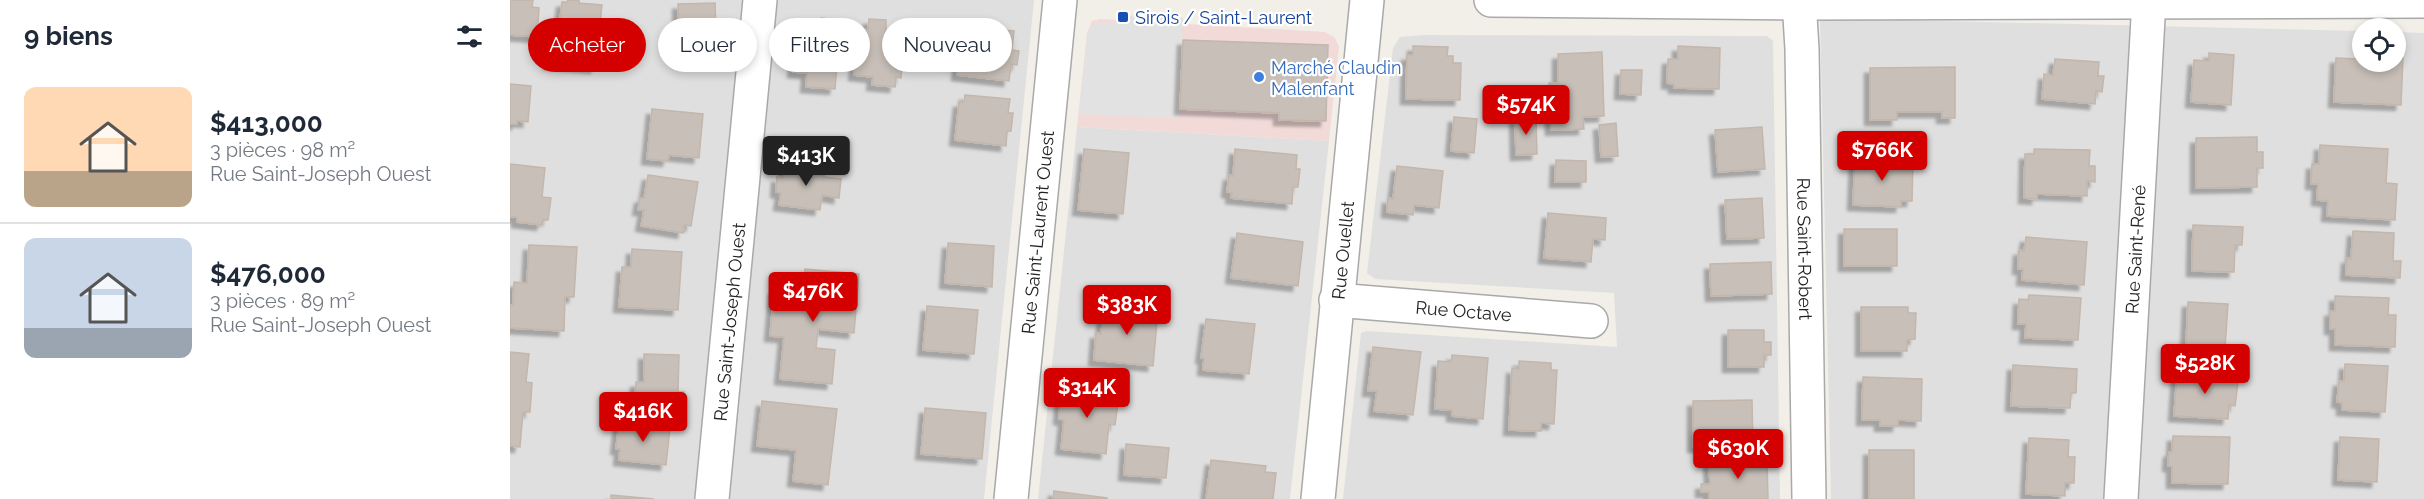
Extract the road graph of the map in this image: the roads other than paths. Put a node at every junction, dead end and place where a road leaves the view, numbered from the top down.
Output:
1 (760, 0) edge
2 (1060, 0) edge
3 (1367, 0) edge
4 (1491, 0) edge
5 (2424, 1) edge
6 (1800, 2) edge
7 (2149, 2) edge
8 (1336, 300) junction
9 (1591, 321) dead end
10 (712, 499) edge
11 (1011, 499) edge
12 (1318, 499) edge
13 (1809, 499) edge
14 (2121, 499) edge

1 - 10 street, Rue Saint-Joseph Ouest
2 - 11 street, Rue Saint-Laurent Ouest
3 - 8 street, Rue Ouellet
4 - 6 street
5 - 7 street
6 - 7 street
6 - 13 street, Rue Saint-Robert
7 - 14 street, Rue Saint-René
8 - 9 street, Rue Octave
8 - 12 street, Rue Ouellet

